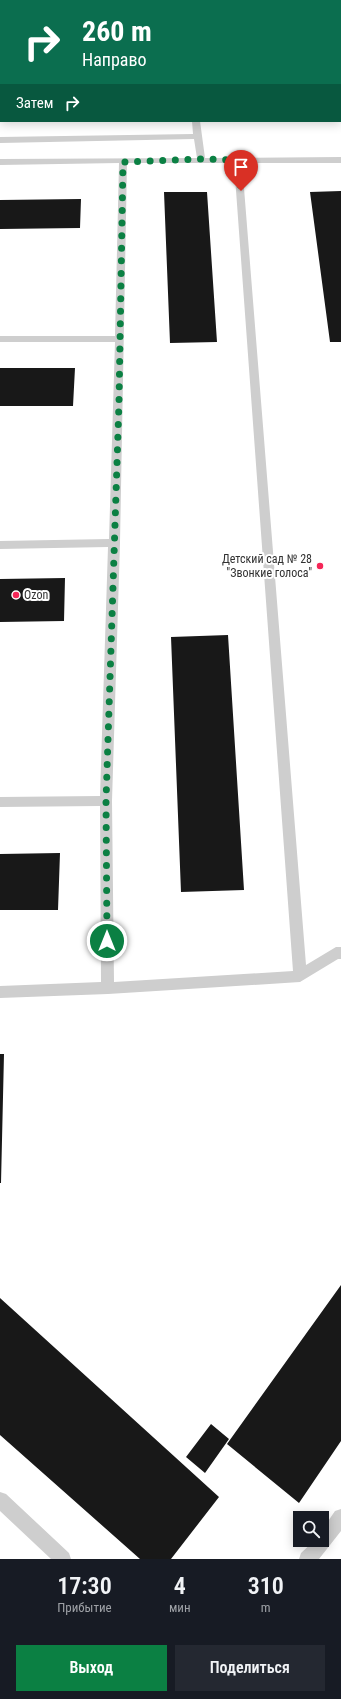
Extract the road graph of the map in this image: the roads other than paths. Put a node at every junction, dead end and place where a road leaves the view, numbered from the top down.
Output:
1 (196, 122) edge
2 (197, 136) junction
3 (0, 140) edge
4 (201, 159) junction
5 (238, 160) junction
6 (341, 160) edge
7 (0, 162) edge
8 (123, 162) junction
9 (0, 339) edge
10 (120, 339) junction
11 (115, 543) junction
12 (0, 545) edge
13 (106, 801) junction
14 (0, 802) edge
15 (339, 951) edge
16 (300, 976) junction
17 (108, 988) junction
18 (0, 992) edge
19 (0, 1500) edge
20 (341, 1518) edge
21 (63, 1559) edge
22 (307, 1559) edge

1 - 2 lane
2 - 3 lane
2 - 4 lane
4 - 5 lane
4 - 8 lane
5 - 6 lane
5 - 16 lane
7 - 8 lane
8 - 10 lane
9 - 10 lane
10 - 11 lane
11 - 12 lane
11 - 13 lane
13 - 14 lane
13 - 17 lane
15 - 16 lane
16 - 17 lane
17 - 18 lane
19 - 21 lane
20 - 22 lane

